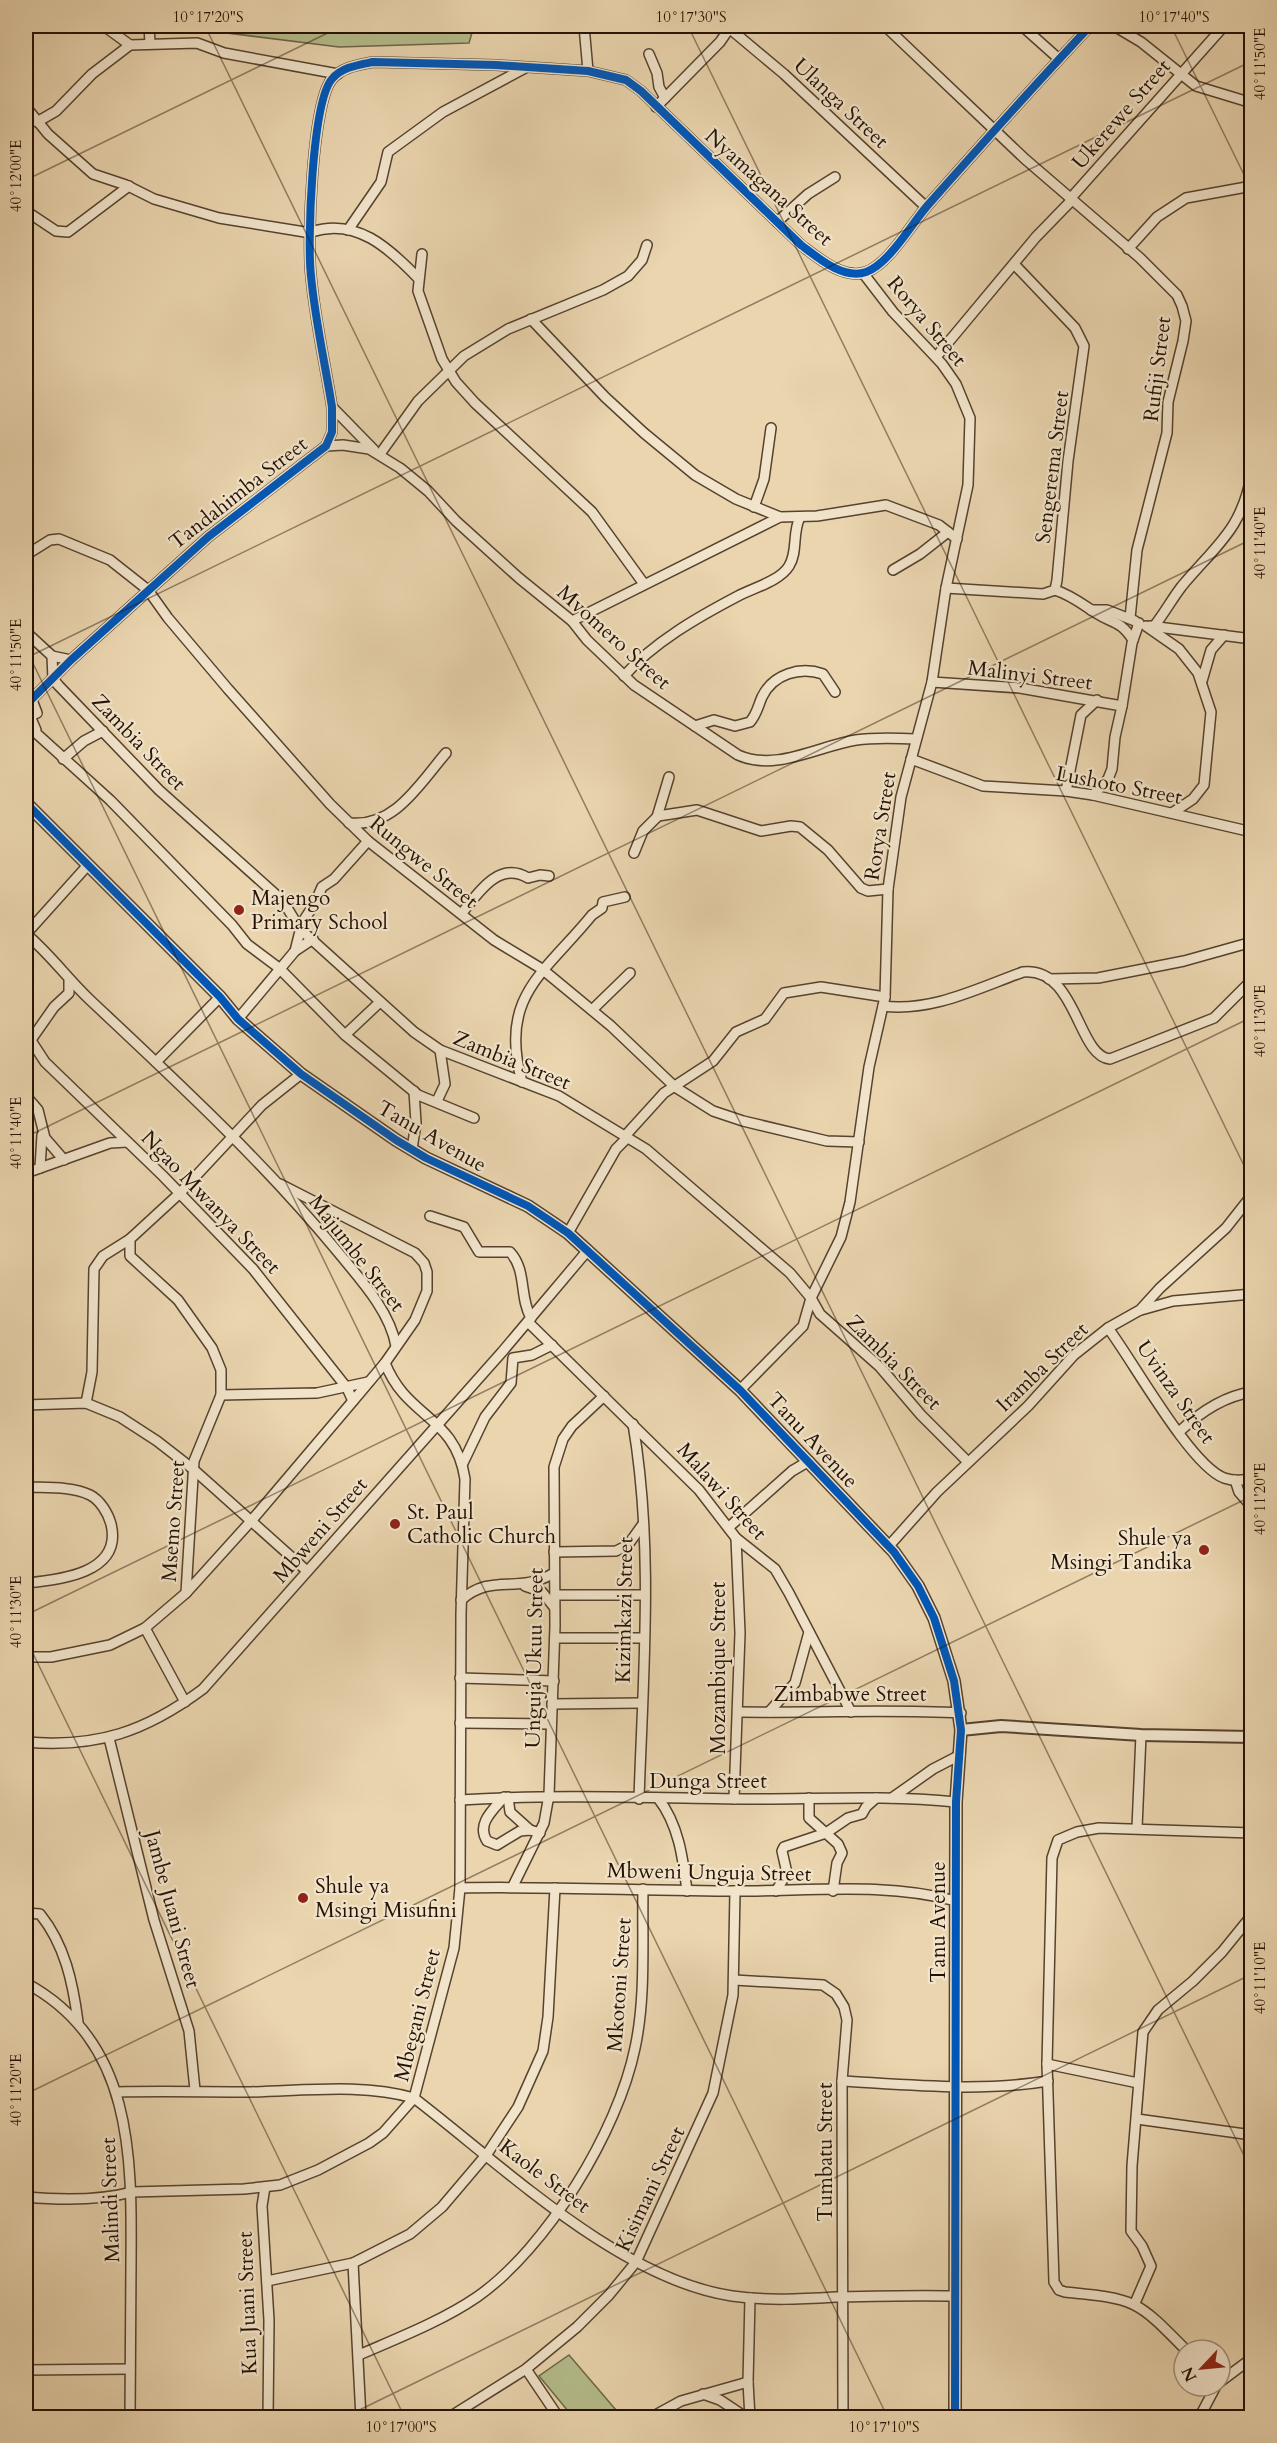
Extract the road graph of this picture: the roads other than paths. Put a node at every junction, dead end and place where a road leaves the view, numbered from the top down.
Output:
1 (104, 26) edge
2 (149, 26) edge
3 (584, 26) edge
4 (885, 26) edge
5 (1022, 26) edge
6 (1090, 26) edge
7 (1114, 26) edge
8 (1224, 26) edge
9 (730, 27) edge
10 (150, 43) junction
11 (130, 45) junction
12 (649, 54) dead end
13 (1059, 59) junction
14 (528, 67) junction
15 (588, 71) junction
16 (1179, 73) junction
17 (338, 74) junction
18 (665, 98) junction
19 (1251, 103) edge
20 (26, 107) edge
21 (656, 107) junction
22 (37, 122) junction
23 (995, 130) junction
24 (835, 177) dead end
25 (129, 186) junction
26 (1247, 187) edge
27 (1251, 196) edge
28 (1070, 200) junction
29 (926, 207) junction
30 (26, 211) edge
31 (777, 222) junction
32 (348, 230) junction
33 (311, 232) junction
34 (647, 245) dead end
35 (1128, 249) junction
36 (422, 254) dead end
37 (1014, 264) junction
38 (863, 273) junction
39 (417, 278) junction
40 (531, 319) junction
41 (936, 357) junction
42 (450, 372) junction
43 (332, 407) junction
44 (771, 428) dead end
45 (326, 446) junction
46 (378, 453) junction
47 (1251, 472) edge
48 (754, 507) junction
49 (780, 517) junction
50 (800, 517) junction
51 (948, 532) junction
52 (957, 539) junction
53 (26, 555) edge
54 (893, 570) dead end
55 (644, 584) junction
56 (946, 588) junction
57 (148, 590) junction
58 (1055, 590) junction
59 (1091, 610) junction
60 (1130, 618) junction
61 (572, 621) junction
62 (1147, 625) junction
63 (26, 632) edge
64 (1224, 635) junction
65 (1251, 639) edge
66 (1132, 640) junction
67 (52, 656) junction
68 (71, 660) junction
69 (624, 676) junction
70 (53, 679) junction
71 (1202, 681) junction
72 (932, 682) junction
73 (835, 692) dead end
74 (1097, 700) junction
75 (29, 703) edge
76 (1122, 706) junction
77 (26, 724) edge
78 (695, 726) junction
79 (104, 731) junction
80 (42, 738) junction
81 (916, 739) junction
82 (446, 753) dead end
83 (63, 759) junction
84 (910, 759) junction
85 (669, 777) dead end
86 (1066, 790) junction
87 (1093, 795) junction
88 (26, 803) edge
89 (1172, 813) junction
90 (657, 817) junction
91 (349, 823) junction
92 (1251, 832) edge
93 (368, 841) junction
94 (634, 853) dead end
95 (88, 865) junction
96 (1251, 867) edge
97 (1251, 874) edge
98 (549, 876) dead end
99 (888, 889) junction
100 (625, 897) dead end
101 (462, 913) junction
102 (300, 929) junction
103 (26, 934) edge
104 (313, 939) junction
105 (1251, 942) edge
106 (295, 951) junction
107 (279, 968) junction
108 (542, 969) junction
109 (630, 973) dead end
110 (1049, 979) junction
111 (1251, 980) edge
112 (69, 981) junction
113 (69, 993) junction
114 (83, 993) junction
115 (220, 997) junction
116 (884, 1001) junction
117 (380, 1002) junction
118 (592, 1010) junction
119 (238, 1019) junction
120 (26, 1027) edge
121 (345, 1035) junction
122 (30, 1041) edge
123 (440, 1050) junction
124 (156, 1062) junction
125 (301, 1074) junction
126 (522, 1082) junction
127 (675, 1087) junction
128 (414, 1090) junction
129 (26, 1096) edge
130 (437, 1101) junction
131 (474, 1118) dead end
132 (42, 1133) junction
133 (233, 1136) junction
134 (626, 1137) junction
135 (127, 1142) junction
136 (859, 1142) junction
137 (412, 1149) junction
138 (64, 1160) junction
139 (40, 1168) junction
140 (26, 1173) edge
141 (280, 1184) junction
142 (180, 1193) junction
143 (1251, 1195) edge
144 (1246, 1210) edge
145 (430, 1215) dead end
146 (568, 1233) junction
147 (130, 1239) junction
148 (588, 1250) junction
149 (1251, 1294) edge
150 (811, 1298) junction
151 (1140, 1310) junction
152 (530, 1320) junction
153 (1108, 1328) junction
154 (552, 1345) junction
155 (396, 1346) junction
156 (384, 1363) junction
157 (368, 1382) junction
158 (345, 1386) junction
159 (740, 1390) junction
160 (1251, 1392) edge
161 (221, 1395) junction
162 (604, 1396) junction
163 (353, 1401) junction
164 (86, 1403) junction
165 (26, 1405) edge
166 (438, 1423) junction
167 (633, 1423) junction
168 (1179, 1432) junction
169 (808, 1461) junction
170 (968, 1462) junction
171 (463, 1463) junction
172 (193, 1469) junction
173 (1251, 1478) edge
174 (1235, 1480) junction
175 (26, 1487) edge
176 (1251, 1507) edge
177 (252, 1521) junction
178 (643, 1524) junction
179 (729, 1527) junction
180 (736, 1538) junction
181 (888, 1547) junction
182 (554, 1552) junction
183 (307, 1571) junction
184 (554, 1573) junction
185 (26, 1582) edge
186 (523, 1585) junction
187 (186, 1593) junction
188 (645, 1594) junction
189 (555, 1595) junction
190 (461, 1600) junction
191 (555, 1608) junction
192 (145, 1628) junction
193 (809, 1632) junction
194 (555, 1638) junction
195 (643, 1638) junction
196 (26, 1657) edge
197 (460, 1678) junction
198 (554, 1681) junction
199 (185, 1702) junction
200 (641, 1703) junction
201 (552, 1704) junction
202 (739, 1712) junction
203 (769, 1712) junction
204 (851, 1712) junction
205 (961, 1713) junction
206 (460, 1724) junction
207 (551, 1724) junction
208 (961, 1730) junction
209 (1141, 1735) junction
210 (1251, 1737) edge
211 (109, 1738) junction
212 (26, 1742) edge
213 (960, 1755) junction
214 (549, 1795) junction
215 (506, 1797) junction
216 (658, 1798) junction
217 (809, 1798) junction
218 (876, 1798) junction
219 (892, 1798) junction
220 (639, 1799) junction
221 (734, 1799) junction
222 (460, 1800) junction
223 (956, 1802) junction
224 (1137, 1828) junction
225 (530, 1830) junction
226 (540, 1833) junction
227 (826, 1833) junction
228 (1251, 1833) edge
229 (513, 1886) junction
230 (460, 1888) junction
231 (555, 1888) junction
232 (643, 1889) junction
233 (687, 1891) junction
234 (735, 1891) junction
235 (776, 1891) junction
236 (833, 1891) junction
237 (956, 1901) junction
238 (26, 1913) edge
239 (1251, 1916) edge
240 (734, 1980) junction
241 (26, 1983) edge
242 (78, 2022) junction
243 (1047, 2064) junction
244 (842, 2081) junction
245 (1048, 2081) junction
246 (1138, 2083) junction
247 (956, 2088) junction
248 (195, 2090) junction
249 (117, 2092) junction
250 (414, 2098) junction
251 (1137, 2119) junction
252 (1251, 2135) edge
253 (487, 2154) junction
254 (265, 2187) junction
255 (132, 2192) junction
256 (26, 2198) edge
257 (560, 2211) junction
258 (636, 2262) junction
259 (353, 2264) junction
260 (267, 2282) junction
261 (955, 2296) junction
262 (841, 2297) junction
263 (750, 2298) junction
264 (1134, 2303) junction
265 (1174, 2338) edge
266 (359, 2355) junction
267 (1251, 2358) edge
268 (130, 2369) junction
269 (526, 2369) junction
270 (26, 2370) edge
271 (1232, 2373) edge
272 (748, 2382) junction
273 (703, 2394) junction
274 (1209, 2398) edge
275 (1199, 2416) edge
276 (130, 2418) edge
277 (268, 2418) edge
278 (361, 2418) edge
279 (448, 2418) edge
280 (559, 2418) edge
281 (650, 2418) edge
282 (749, 2418) edge
283 (843, 2418) edge
284 (955, 2418) edge
285 (1222, 2418) edge

1 - 11 street
2 - 10 street
3 - 15 street
4 - 23 street, Rufiji Street
5 - 13 street
6 - 13 street
7 - 16 street
8 - 16 street, Ukerewe Street
9 - 18 street
9 - 29 street, Ulanga Street
10 - 11 street
10 - 17 street
11 - 22 street
12 - 18 street
13 - 23 street
14 - 15 street, Nyamagana Street
14 - 17 street, Nyamagana Street
14 - 32 street
15 - 21 street, Nyamagana Street
16 - 19 street
16 - 28 street, Ukerewe Street
17 - 33 street, Tandahimba Street
18 - 21 street
20 - 22 street
21 - 31 street, Nyamagana Street
22 - 25 street
23 - 28 street, Rufiji Street
23 - 29 street
24 - 31 street
25 - 30 street
25 - 33 street
26 - 27 street
26 - 35 street
28 - 35 street, Rufiji Street
28 - 37 street, Ukerewe Street
29 - 38 street
31 - 38 street, Nyamagana Street
32 - 33 street
32 - 39 street
33 - 43 street, Tandahimba Street
34 - 40 street
35 - 60 street, Rufiji Street
36 - 39 street
37 - 41 street, Ukerewe Street
37 - 58 street, Sengerema Street
38 - 41 street, Rorya Street
39 - 42 street
40 - 42 street
40 - 48 street
41 - 52 street, Rorya Street
42 - 46 street
42 - 55 street
43 - 45 street, Tandahimba Street
43 - 46 street
44 - 48 street
45 - 46 street, Mvomero Street
45 - 57 street, Tandahimba Street
46 - 61 street, Mvomero Street
47 - 62 street
48 - 49 street
49 - 50 street
49 - 55 street
50 - 51 street
50 - 69 street
51 - 52 street
51 - 54 street
52 - 56 street, Rorya Street
53 - 57 street, Rungwe Street
55 - 61 street
56 - 58 street
56 - 72 street, Rorya Street
57 - 68 street, Tandahimba Street
57 - 91 street, Rungwe Street
58 - 59 street
59 - 60 street
59 - 66 street
60 - 62 street
61 - 69 street, Mvomero Street
62 - 64 street
62 - 66 street
62 - 71 street
63 - 67 street
64 - 65 street
64 - 71 street
66 - 76 street
67 - 68 street
67 - 70 street
68 - 70 street, Tandahimba Street
69 - 78 street, Mvomero Street
70 - 75 street, Tandahimba Street
70 - 79 street, Zambia Street
71 - 89 street
72 - 74 street, Malinyi Street
72 - 81 street, Rorya Street
73 - 78 street
74 - 76 street, Malinyi Street
74 - 86 street
75 - 80 street
76 - 87 street
77 - 80 street
78 - 81 street, Mvomero Street
79 - 83 street
79 - 102 street, Zambia Street
80 - 83 street
81 - 84 street, Rorya Street
82 - 91 street
83 - 107 street
84 - 86 street, Lushoto Street
84 - 99 street, Rorya Street
85 - 90 street
86 - 87 street, Lushoto Street
87 - 89 street, Lushoto Street
88 - 95 street, Tanu Avenue
89 - 92 street, Lushoto Street
90 - 94 street
90 - 99 street
91 - 93 street, Rungwe Street
93 - 101 street, Rungwe Street
93 - 102 street
95 - 103 street
95 - 115 street, Tanu Avenue
96 - 97 street
98 - 101 street
99 - 116 street, Rorya Street
100 - 108 street
101 - 108 street, Rungwe Street
102 - 104 street, Zambia Street
102 - 106 street
103 - 112 street, Majumbe Street
104 - 106 street
104 - 117 street, Zambia Street
105 - 110 street
106 - 107 street
107 - 119 street
107 - 121 street
108 - 118 street, Rungwe Street
108 - 126 street
109 - 118 street
110 - 111 street
110 - 116 street
112 - 113 street
112 - 114 street, Majumbe Street
113 - 114 street
113 - 122 street
114 - 124 street, Majumbe Street
115 - 119 street, Tanu Avenue
115 - 124 street
116 - 127 street
116 - 136 street, Rorya Street
117 - 121 street
117 - 123 street, Zambia Street
118 - 127 street, Rungwe Street
119 - 125 street, Tanu Avenue
120 - 122 street, Ngao Mwanya Street
121 - 128 street
122 - 135 street, Ngao Mwanya Street
123 - 126 street, Zambia Street
123 - 130 street
124 - 133 street, Majumbe Street
125 - 133 street
125 - 137 street, Tanu Avenue
126 - 134 street, Zambia Street
127 - 134 street
127 - 136 street, Rungwe Street
128 - 130 street
128 - 137 street
129 - 132 street
130 - 131 street
132 - 138 street
132 - 139 street
133 - 141 street, Majumbe Street
133 - 142 street
134 - 146 street
134 - 150 street, Zambia Street
135 - 138 street
135 - 142 street, Ngao Mwanya Street
136 - 150 street, Rorya Street
137 - 146 street, Tanu Avenue
138 - 139 street
139 - 140 street
141 - 155 street, Majumbe Street
141 - 155 street
142 - 147 street
142 - 158 street, Ngao Mwanya Street
143 - 144 street, Iramba Street
144 - 151 street, Iramba Street
145 - 152 street, Malawi Street
146 - 148 street, Tanu Avenue
147 - 161 street, Msemo Street
147 - 164 street
148 - 152 street, Mbweni Street
148 - 159 street, Tanu Avenue
149 - 151 street
150 - 159 street, Rorya Street
150 - 170 street, Zambia Street
151 - 153 street, Iramba Street
152 - 154 street, Malawi Street
152 - 166 street, Mbweni Street
153 - 168 street, Uvinza Street
153 - 170 street, Iramba Street
154 - 162 street, Malawi Street
154 - 171 street
155 - 156 street, Majumbe Street
156 - 157 street, Majumbe Street
156 - 166 street, Mbegani Street
157 - 158 street
157 - 163 street, Majumbe Street
158 - 161 street
158 - 163 street, Ngao Mwanya Street
159 - 169 street, Tanu Avenue
160 - 168 street
161 - 172 street, Msemo Street
162 - 167 street, Malawi Street
162 - 182 street, Unguja Ukuu Street
163 - 177 street, Majumbe Street
164 - 165 street
164 - 172 street
166 - 171 street, Mbegani Street
166 - 183 street, Mbweni Street
167 - 178 street, Kizimkazi Street
167 - 179 street, Malawi Street
168 - 174 street, Uvinza Street
169 - 179 street
169 - 181 street, Tanu Avenue
170 - 181 street, Iramba Street
171 - 190 street, Mbegani Street
172 - 177 street
172 - 187 street, Msemo Street
173 - 174 street
174 - 176 street
175 - 185 street
177 - 183 street
177 - 187 street, Majumbe Street
178 - 182 street
178 - 188 street, Kizimkazi Street
179 - 180 street, Malawi Street
180 - 193 street, Malawi Street
180 - 202 street, Mozambique Street
181 - 205 street, Tanu Avenue
182 - 184 street, Unguja Ukuu Street
183 - 199 street, Mbweni Street
184 - 186 street
184 - 189 street, Unguja Ukuu Street
186 - 190 street
186 - 191 street
187 - 192 street, Majumbe Street
188 - 189 street
188 - 195 street, Kizimkazi Street
189 - 191 street, Unguja Ukuu Street
190 - 197 street, Mbegani Street
191 - 194 street, Unguja Ukuu Street
192 - 196 street, Majumbe Street
192 - 199 street
193 - 203 street
193 - 204 street, Malawi Street
194 - 195 street
194 - 198 street, Unguja Ukuu Street
195 - 200 street, Kizimkazi Street
197 - 198 street
197 - 206 street, Mbegani Street
198 - 201 street, Unguja Ukuu Street
199 - 211 street, Mbweni Street
200 - 201 street
200 - 220 street, Kizimkazi Street
201 - 207 street, Unguja Ukuu Street
202 - 203 street, Zimbabwe Street
202 - 221 street, Mozambique Street
203 - 204 street, Zimbabwe Street
204 - 205 street, Zimbabwe Street
205 - 208 street, Tanu Avenue
206 - 207 street
206 - 222 street, Mbegani Street
207 - 214 street, Unguja Ukuu Street
208 - 209 street
208 - 213 street, Tanu Avenue
209 - 210 street
209 - 224 street
211 - 212 street, Mbweni Street
211 - 248 street, Jambe Juani Street
213 - 219 street
213 - 223 street, Tanu Avenue
214 - 215 street, Dunga Street
214 - 220 street, Dunga Street
214 - 226 street, Unguja Ukuu Street
215 - 222 street, Dunga Street
215 - 225 street
215 - 225 street
216 - 220 street, Dunga Street
216 - 221 street, Dunga Street
216 - 233 street
217 - 218 street, Dunga Street
217 - 221 street, Dunga Street
217 - 227 street
218 - 219 street, Dunga Street
218 - 227 street
219 - 223 street, Dunga Street
222 - 230 street, Mbegani Street
223 - 237 street, Tanu Avenue
224 - 228 street
224 - 243 street
225 - 226 street
226 - 229 street, Unguja Ukuu Street
227 - 235 street
227 - 236 street
229 - 230 street, Mbweni Unguja Street
229 - 231 street, Mbweni Unguja Street
230 - 250 street, Mbegani Street
231 - 232 street, Mbweni Unguja Street
231 - 253 street
232 - 233 street, Mbweni Unguja Street
232 - 257 street, Mkotoni Street
233 - 234 street, Mbweni Unguja Street
234 - 235 street, Mbweni Unguja Street
234 - 240 street, Kisimani Street
235 - 236 street, Mbweni Unguja Street
236 - 237 street, Mbweni Unguja Street
237 - 247 street, Tanu Avenue
238 - 242 street
239 - 246 street
240 - 244 street, Tumbatu Street
240 - 258 street, Kisimani Street
241 - 242 street, Malindi Street
242 - 249 street, Malindi Street
243 - 245 street
243 - 246 street
244 - 247 street
244 - 262 street, Tumbatu Street
245 - 247 street
245 - 264 street
246 - 251 street
247 - 261 street, Tanu Avenue
248 - 249 street, Kaole Street
248 - 250 street, Kaole Street
249 - 255 street, Malindi Street
250 - 253 street, Kaole Street
250 - 254 street, Mbegani Street
251 - 252 street
251 - 264 street
253 - 257 street, Kaole Street
253 - 259 street
254 - 255 street, Mbegani Street
254 - 260 street, Kua Juani Street
255 - 256 street, Mbegani Street
255 - 268 street, Malindi Street
257 - 258 street, Kaole Street
257 - 266 street, Mkotoni Street
258 - 263 street, Kaole Street
258 - 269 street, Kisimani Street
259 - 260 street
259 - 266 street
260 - 277 street, Kua Juani Street
261 - 262 street, Kaole Street
261 - 284 street, Tanu Avenue
262 - 263 street, Kaole Street
262 - 283 street, Tumbatu Street
263 - 272 street
264 - 265 street
266 - 278 street
267 - 271 street
268 - 270 street
268 - 276 street, Malindi Street
269 - 279 street, Kisimani Street
269 - 280 street
272 - 273 street
272 - 282 street
273 - 281 street
273 - 282 street
274 - 275 street
275 - 285 street

